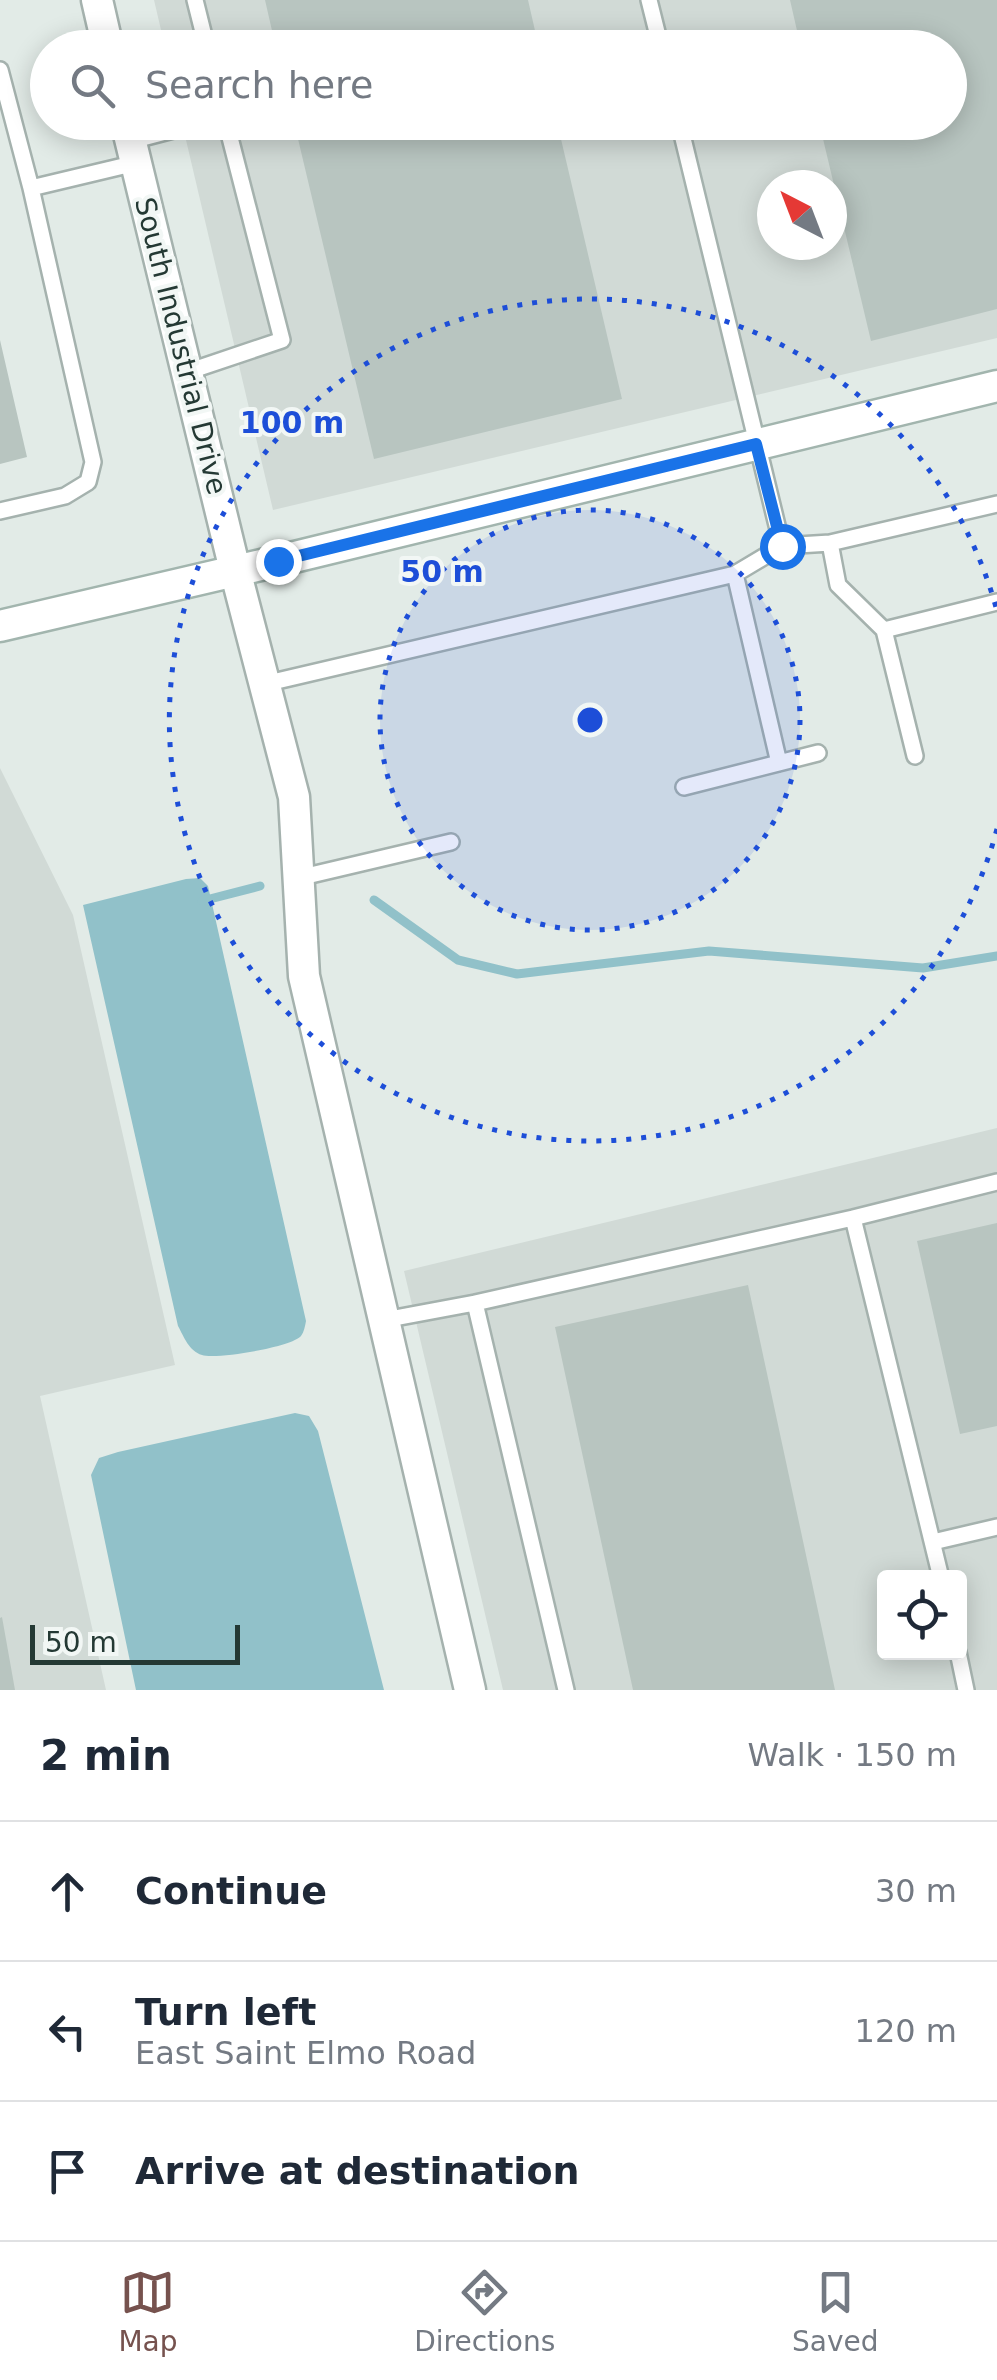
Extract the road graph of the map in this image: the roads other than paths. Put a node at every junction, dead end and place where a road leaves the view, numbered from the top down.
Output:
1 (97, 0) edge
2 (194, 0) edge
3 (649, 0) edge
4 (104, 30) edge
5 (202, 30) edge
6 (656, 30) edge
7 (0, 70) edge
8 (231, 140) edge
9 (683, 140) edge
10 (131, 142) edge
11 (32, 188) junction
12 (187, 372) junction
13 (997, 386) edge
14 (756, 444) junction
15 (997, 504) edge
16 (0, 511) edge
17 (830, 544) junction
18 (782, 546) junction
19 (235, 570) junction
20 (734, 574) junction
21 (997, 602) edge
22 (0, 626) edge
23 (884, 630) junction
24 (264, 684) junction
25 (818, 753) dead end
26 (915, 756) dead end
27 (779, 763) junction
28 (684, 787) dead end
29 (451, 842) dead end
30 (298, 878) junction
31 (997, 1182) edge
32 (853, 1218) junction
33 (475, 1303) junction
34 (384, 1320) junction
35 (997, 1527) edge
36 (933, 1542) junction
37 (939, 1570) edge
38 (960, 1660) edge
39 (470, 1690) edge
40 (566, 1690) edge
41 (966, 1690) edge

1 - 4 street
2 - 5 lane
3 - 6 lane
7 - 11 lane
8 - 12 lane
9 - 14 lane
10 - 11 lane
10 - 12 street, South Industrial Drive
11 - 16 lane
12 - 19 street, South Industrial Drive
13 - 14 street
14 - 18 lane
14 - 19 street
15 - 17 lane
17 - 18 lane
17 - 23 lane
18 - 20 lane
19 - 22 street
19 - 24 street, South Industrial Drive
20 - 24 lane
20 - 27 lane
21 - 23 lane
23 - 26 lane
24 - 30 street, South Industrial Drive
25 - 27 lane
27 - 28 lane
29 - 30 lane
30 - 34 street, South Industrial Drive
31 - 32 lane
32 - 33 lane
32 - 36 lane
33 - 34 lane
33 - 40 lane
34 - 39 street, South Industrial Drive
35 - 36 lane
36 - 37 lane
38 - 41 lane

